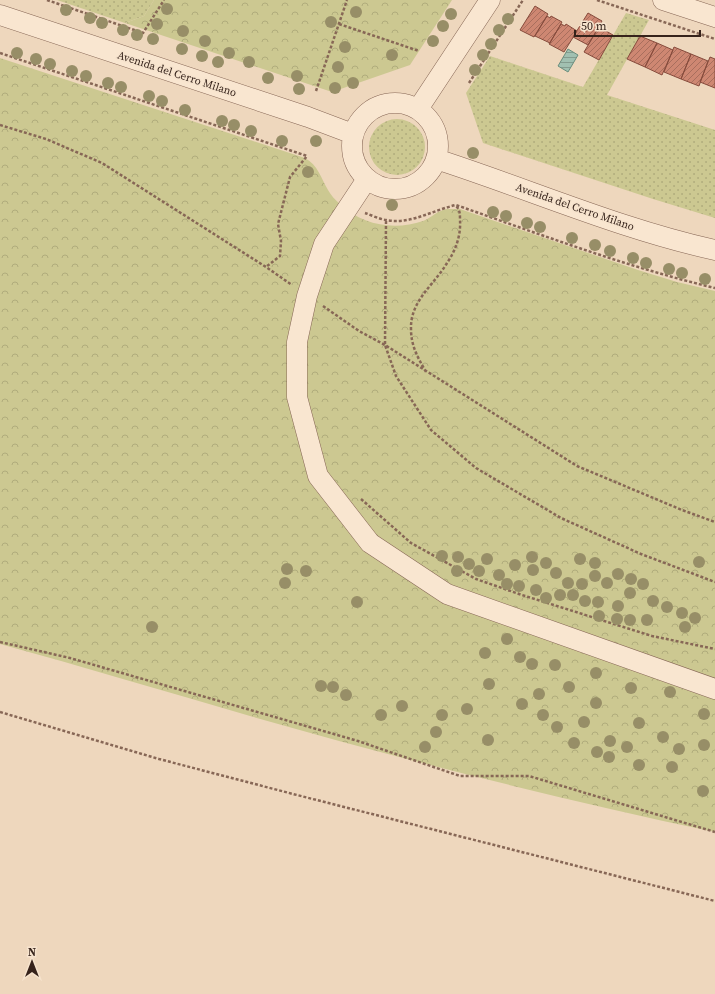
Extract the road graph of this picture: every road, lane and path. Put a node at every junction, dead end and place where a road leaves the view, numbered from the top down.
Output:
1 (47, 0) edge
2 (164, 0) edge
3 (347, 0) edge
4 (490, 0) edge
5 (523, 0) edge
6 (597, 0) edge
7 (663, 0) edge
8 (0, 15) edge
9 (715, 17) edge
10 (339, 24) junction
11 (715, 38) edge
12 (419, 51) dead end
13 (0, 53) edge
14 (469, 83) dead end
15 (316, 91) dead end
16 (418, 109) junction
17 (0, 125) edge
18 (353, 134) junction
19 (436, 159) junction
20 (367, 180) junction
21 (350, 205) junction
22 (456, 205) junction
23 (386, 221) junction
24 (715, 250) edge
25 (266, 267) junction
26 (715, 288) edge
27 (307, 296) junction
28 (385, 345) junction
29 (426, 372) junction
30 (358, 497) dead end
31 (715, 522) edge
32 (715, 582) edge
33 (0, 642) edge
34 (715, 648) edge
35 (715, 689) edge
36 (0, 712) edge
37 (715, 832) edge
38 (715, 901) edge

1 - 2 path
3 - 10 path
4 - 16 street
5 - 14 path
6 - 11 path
7 - 9 street
8 - 18 street, Avenida del Cerro Milano
10 - 12 path
10 - 15 path
13 - 25 path
16 - 18 street
16 - 19 street
17 - 25 path
18 - 20 street
19 - 20 street
19 - 24 street, Avenida del Cerro Milano
20 - 21 street
21 - 23 path
21 - 27 street
22 - 23 path
22 - 26 path
22 - 29 path
23 - 28 path
25 - 27 path
27 - 28 path
27 - 35 street
28 - 29 path
28 - 32 path
29 - 31 path
30 - 34 path
33 - 37 path
36 - 38 path

